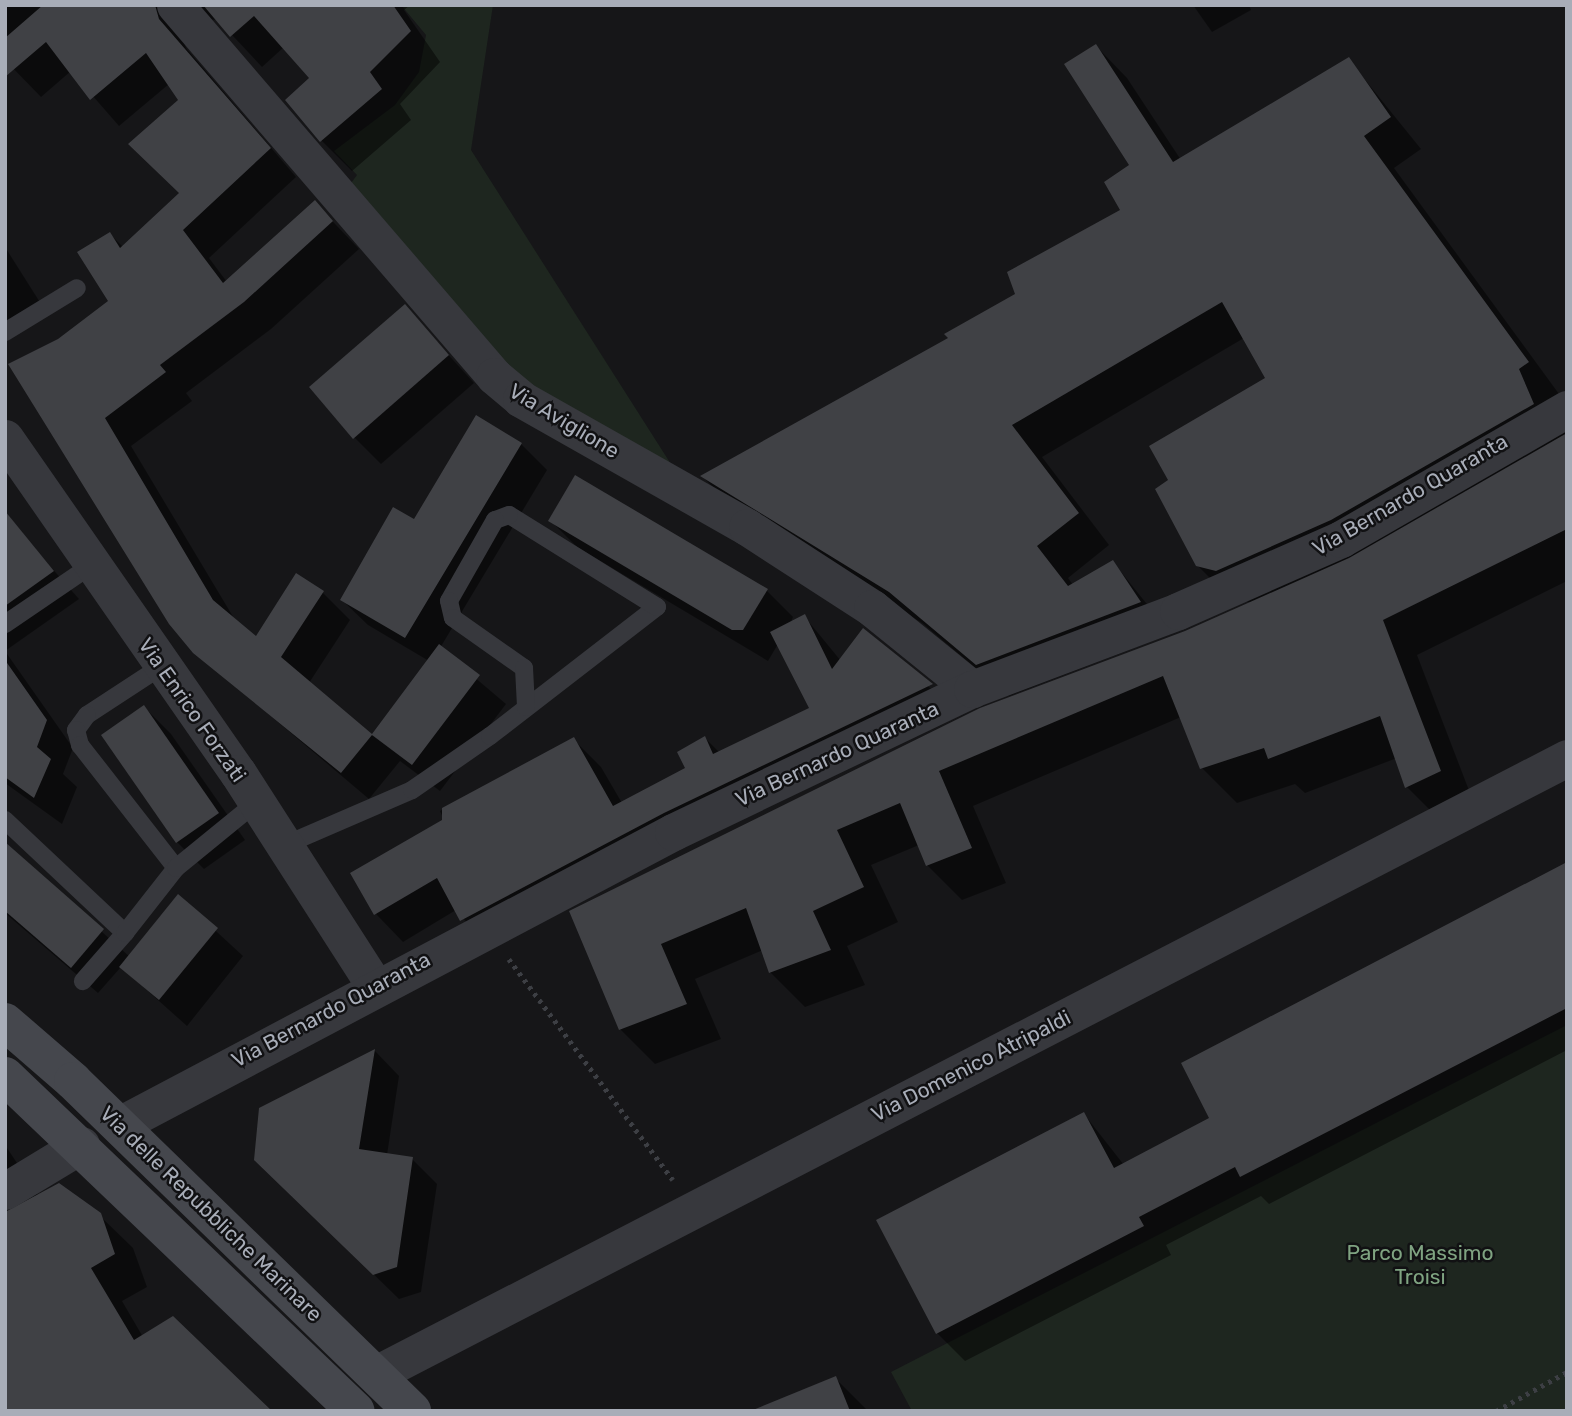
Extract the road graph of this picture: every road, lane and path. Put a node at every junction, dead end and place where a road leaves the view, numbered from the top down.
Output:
1 (175, 5) edge
2 (77, 288) dead end
3 (5, 332) edge
4 (1567, 409) edge
5 (11, 460) edge
6 (89, 567) junction
7 (5, 624) edge
8 (162, 666) junction
9 (972, 689) junction
10 (526, 707) junction
11 (1567, 758) edge
12 (257, 803) junction
13 (5, 820) edge
14 (285, 845) junction
15 (176, 868) junction
16 (486, 928) junction
17 (125, 933) junction
18 (83, 981) dead end
19 (374, 985) junction
20 (5, 1022) edge
21 (5, 1076) edge
22 (119, 1125) junction
23 (82, 1146) junction
24 (5, 1191) edge
25 (696, 1208) junction
26 (1567, 1372) edge
27 (376, 1374) junction
28 (351, 1405) edge
29 (412, 1411) edge
30 (1496, 1411) edge

1 - 9 street, Via Aviglione
2 - 3 lane
4 - 9 street, Via Bernardo Quaranta
5 - 6 street, Via Enrico Forzati
6 - 7 lane
6 - 8 street, Via Enrico Forzati
8 - 12 street, Via Enrico Forzati
8 - 15 lane
9 - 16 street, Via Bernardo Quaranta
10 - 10 lane
10 - 14 lane
11 - 25 street, Via Domenico Atripaldi
12 - 14 street, Via Enrico Forzati
12 - 15 lane
13 - 17 lane
14 - 19 street, Via Enrico Forzati
15 - 17 lane
16 - 19 street, Via Bernardo Quaranta
16 - 25 path
17 - 18 lane
19 - 22 street, Via Bernardo Quaranta
20 - 22 main road, Via delle Repubbliche Marinare
21 - 23 main road, Via delle Repubbliche Marinare
22 - 23 main road
22 - 27 main road, Via delle Repubbliche Marinare
23 - 24 street
23 - 28 main road, Via delle Repubbliche Marinare
25 - 27 street, Via Domenico Atripaldi
26 - 30 path
27 - 28 main road
27 - 29 main road, Via delle Repubbliche Marinare

